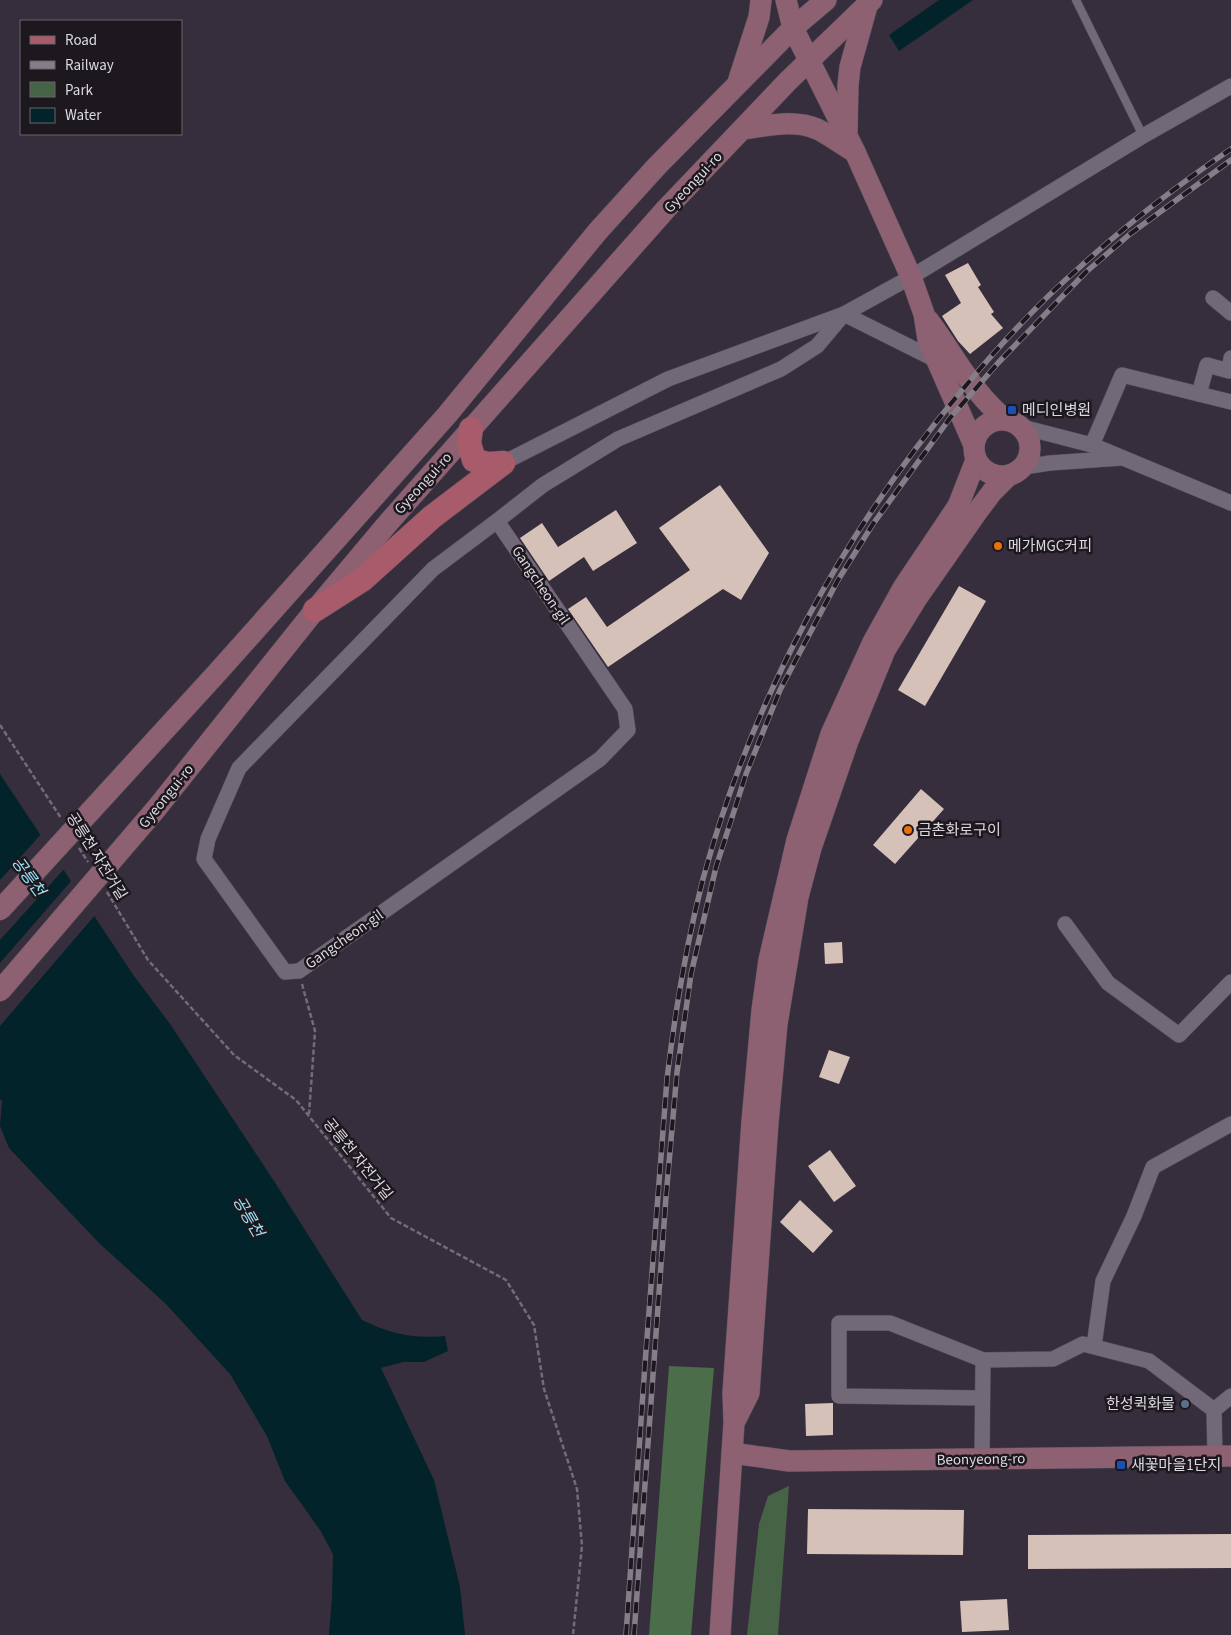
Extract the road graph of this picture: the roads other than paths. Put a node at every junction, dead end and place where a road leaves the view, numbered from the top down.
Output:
1 (761, 0) edge
2 (786, 0) edge
3 (826, 0) edge
4 (1076, 0) edge
5 (870, 2) edge
6 (793, 28) junction
7 (809, 61) junction
8 (738, 84) junction
9 (1231, 86) edge
10 (742, 129) junction
11 (1143, 136) junction
12 (851, 145) junction
13 (911, 277) junction
14 (1213, 298) dead end
15 (1231, 313) edge
16 (844, 314) junction
17 (924, 314) junction
18 (1231, 358) edge
19 (936, 360) junction
20 (1198, 394) junction
21 (1231, 402) edge
22 (1014, 423) junction
23 (471, 429) junction
24 (1092, 445) junction
25 (975, 452) junction
26 (1126, 458) junction
27 (503, 463) junction
28 (1016, 472) junction
29 (1231, 503) edge
30 (497, 521) junction
31 (315, 610) junction
32 (0, 910) edge
33 (1065, 924) dead end
34 (1231, 982) edge
35 (0, 991) edge
36 (1231, 1124) edge
37 (1094, 1346) junction
38 (983, 1360) junction
39 (1231, 1396) edge
40 (982, 1398) junction
41 (1214, 1410) junction
42 (734, 1424) junction
43 (732, 1454) junction
44 (1223, 1456) edge
45 (982, 1458) junction
46 (720, 1635) edge

1 - 8 street
2 - 6 street
3 - 6 street, Gyeongui-ro
4 - 11 lane
5 - 7 street, Gyeongui-ro
5 - 12 street
6 - 7 street
6 - 8 street, Gyeongui-ro
7 - 10 street, Gyeongui-ro
7 - 12 street
8 - 32 street, Gyeongui-ro, bridge
9 - 11 street
10 - 12 street
10 - 23 street, Gyeongui-ro
11 - 13 street
12 - 13 street
13 - 16 street
13 - 17 street
14 - 15 street
16 - 19 street
16 - 27 street
16 - 30 street, Gangcheon-gil
17 - 19 street
17 - 22 street
18 - 20 street
19 - 25 street
20 - 21 street
20 - 24 street
22 - 24 street
22 - 25 street
22 - 28 street
23 - 27 main road
23 - 31 street, Gyeongui-ro
24 - 26 street
25 - 28 street
25 - 42 street
26 - 28 street
26 - 29 street
27 - 31 main road
28 - 42 street
30 - 30 street, Gangcheon-gil
31 - 35 street, Gyeongui-ro, bridge
33 - 34 street
36 - 37 street
37 - 38 street
37 - 41 street
38 - 40 street
38 - 40 street
39 - 41 street
40 - 45 street
41 - 44 street
42 - 43 street
43 - 45 street, Beonyeong-ro
43 - 46 street
44 - 45 street, Beonyeong-ro

